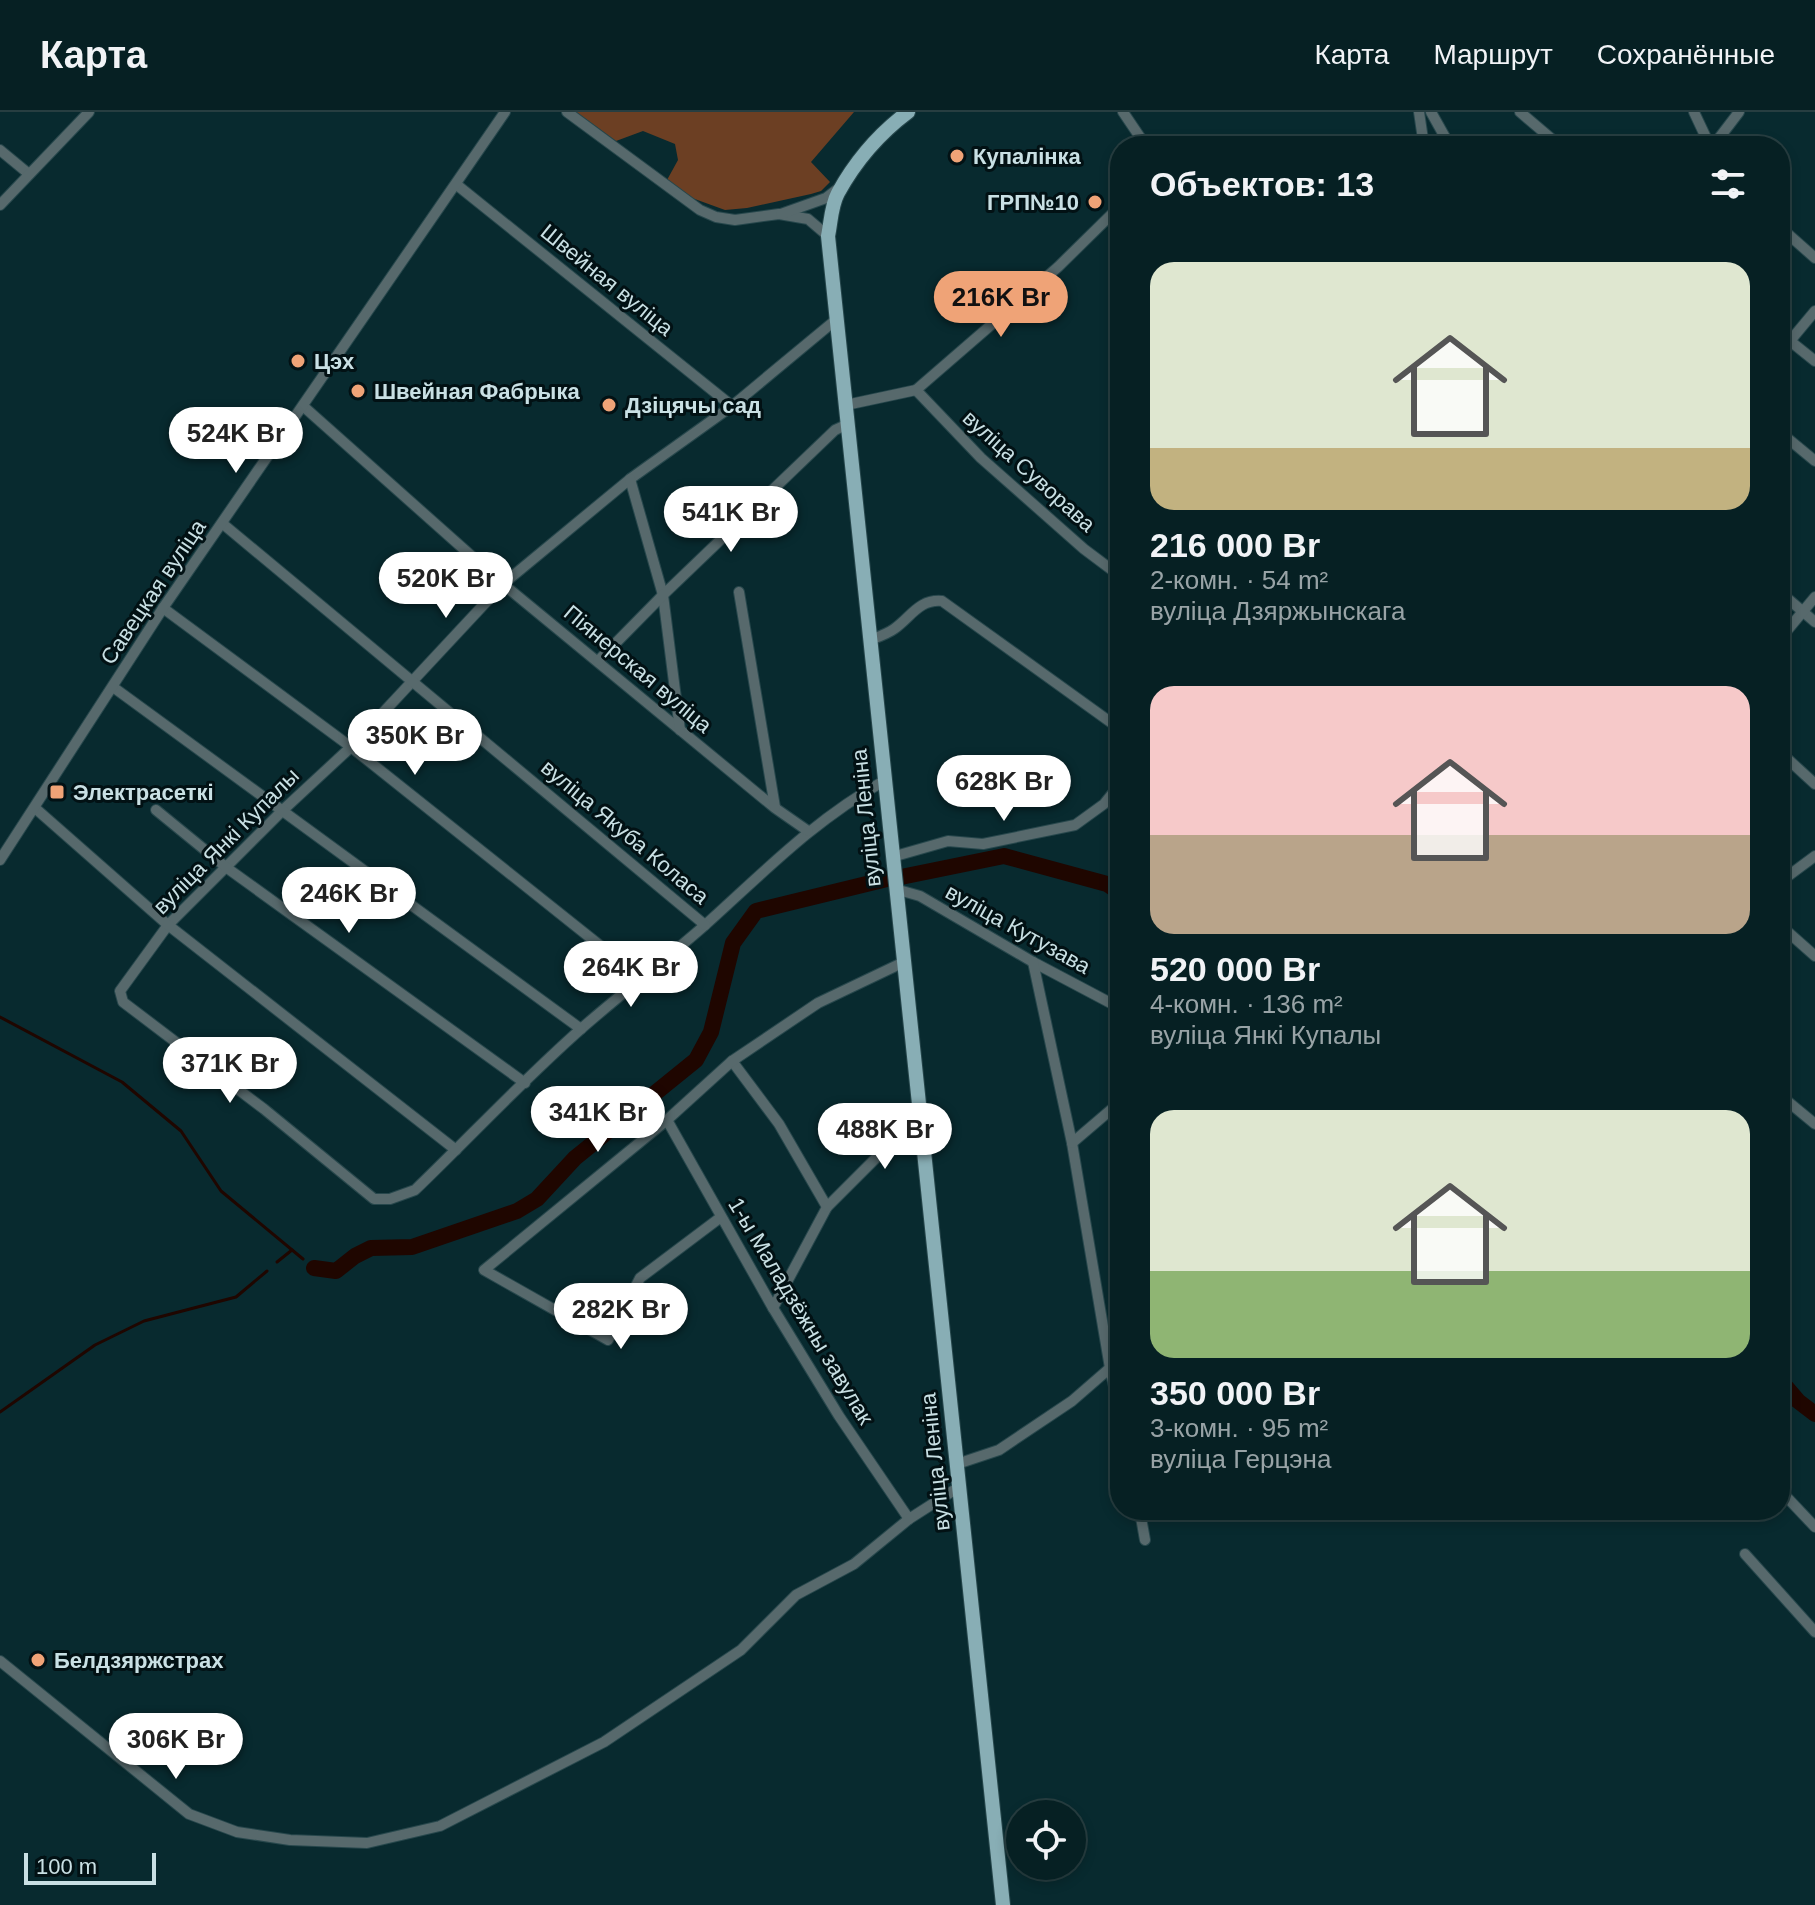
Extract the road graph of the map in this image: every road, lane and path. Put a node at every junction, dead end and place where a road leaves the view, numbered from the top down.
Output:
1 (89, 112) edge
2 (505, 112) edge
3 (567, 112) edge
4 (908, 112) edge
5 (1123, 112) edge
6 (1419, 112) edge
7 (1431, 112) edge
8 (1520, 112) edge
9 (1694, 112) edge
10 (1739, 112) edge
11 (1139, 136) edge
12 (1423, 136) edge
13 (1444, 136) edge
14 (1548, 136) edge
15 (1707, 136) edge
16 (1720, 136) edge
17 (0, 150) edge
18 (29, 174) junction
19 (845, 183) junction
20 (457, 185) junction
21 (0, 205) edge
22 (779, 214) junction
23 (1110, 216) edge
24 (828, 236) junction
25 (1790, 236) edge
26 (1815, 258) edge
27 (1815, 311) edge
28 (838, 318) junction
29 (1790, 340) edge
30 (1790, 342) edge
31 (1815, 361) edge
32 (916, 390) junction
33 (846, 405) junction
34 (303, 406) junction
35 (732, 406) junction
36 (848, 424) junction
37 (1790, 440) edge
38 (1815, 461) edge
39 (630, 479) junction
40 (223, 524) junction
41 (1110, 568) edge
42 (503, 584) junction
43 (739, 592) dead end
44 (663, 595) junction
45 (1815, 597) edge
46 (1790, 600) edge
47 (163, 608) junction
48 (1804, 612) junction
49 (1815, 622) edge
50 (1790, 628) edge
51 (870, 640) junction
52 (598, 661) junction
53 (412, 680) junction
54 (113, 687) junction
55 (1110, 722) edge
56 (680, 730) junction
57 (351, 747) junction
58 (1790, 761) edge
59 (884, 781) junction
60 (1815, 784) edge
61 (1110, 796) edge
62 (35, 808) junction
63 (775, 808) junction
64 (156, 810) dead end
65 (283, 810) junction
66 (808, 831) junction
67 (1815, 856) edge
68 (892, 857) junction
69 (0, 860) edge
70 (227, 868) junction
71 (1790, 875) edge
72 (895, 889) junction
73 (168, 925) junction
74 (705, 925) junction
75 (1790, 934) edge
76 (1815, 956) edge
77 (904, 962) junction
78 (1033, 962) junction
79 (642, 979) junction
80 (1110, 1003) edge
81 (581, 1029) junction
82 (732, 1061) junction
83 (525, 1083) junction
84 (1790, 1103) edge
85 (921, 1113) junction
86 (1110, 1113) edge
87 (667, 1120) junction
88 (1815, 1124) edge
89 (1072, 1143) junction
90 (456, 1150) junction
91 (827, 1207) junction
92 (721, 1217) junction
93 (773, 1308) junction
94 (1110, 1342) edge
95 (1110, 1372) edge
96 (957, 1464) junction
97 (959, 1487) junction
98 (1790, 1501) edge
99 (909, 1519) junction
100 (1141, 1520) edge
101 (1815, 1527) edge
102 (1145, 1540) dead end
103 (1745, 1554) dead end
104 (1815, 1632) edge
105 (0, 1661) edge
106 (1003, 1905) edge

1 - 18 street
2 - 20 street, Савецкая вуліца
3 - 22 street
4 - 19 main road, вуліца Леніна
5 - 11 street
6 - 12 street
7 - 13 street
8 - 14 street
9 - 15 street
10 - 16 street
17 - 18 street
18 - 21 street
19 - 22 street
19 - 24 main road, вуліца Леніна
20 - 34 street, Савецкая вуліца
20 - 35 street, Швейная вуліца
22 - 24 street
23 - 32 street
24 - 28 main road, вуліца Леніна
25 - 26 street
27 - 29 street
28 - 33 main road, вуліца Леніна
28 - 35 street, вуліца Янкі Купалы
30 - 31 street
32 - 33 street
32 - 41 street, вуліца Суворава
33 - 36 main road, вуліца Леніна
34 - 40 street, Савецкая вуліца
34 - 42 street, Піянерская вуліца
35 - 39 street, вуліца Янкі Купалы
36 - 44 street
36 - 51 main road, вуліца Леніна
37 - 38 street
39 - 42 street, вуліца Янкі Купалы
39 - 44 street
40 - 47 street, Савецкая вуліца
40 - 53 street, вуліца Якуба Коласа
42 - 52 street, Піянерская вуліца
42 - 53 street, вуліца Янкі Купалы
43 - 63 street
44 - 52 street
44 - 56 street
45 - 48 street
46 - 48 street
47 - 54 street, Савецкая вуліца
47 - 57 street
48 - 49 street
48 - 50 street
51 - 55 street
51 - 59 main road, вуліца Леніна
52 - 56 street, Піянерская вуліца
53 - 57 street, вуліца Янкі Купалы
53 - 74 street, вуліца Якуба Коласа
54 - 62 street, Савецкая вуліца
54 - 65 street
56 - 63 street, Піянерская вуліца
57 - 65 street, вуліца Янкі Купалы
57 - 79 street
58 - 60 street
59 - 66 street
59 - 68 main road, вуліца Леніна
61 - 68 street
62 - 69 street, Савецкая вуліца
62 - 73 street
63 - 66 street, Піянерская вуліца
64 - 70 street
65 - 70 street, вуліца Янкі Купалы
65 - 81 street
66 - 74 street
67 - 71 street
68 - 72 main road, вуліца Леніна
70 - 73 street, вуліца Янкі Купалы
70 - 83 street
72 - 77 main road, вуліца Леніна
72 - 78 street, вуліца Кутузава
73 - 90 street
73 - 90 street, вуліца Янкі Купалы
74 - 79 street
75 - 76 street
77 - 82 street
77 - 85 main road, вуліца Леніна
78 - 80 street, вуліца Кутузава
78 - 89 street
79 - 81 street
81 - 83 street
82 - 87 street
82 - 91 street
83 - 90 street
84 - 88 street
85 - 91 street
85 - 96 main road, вуліца Леніна
86 - 89 street
87 - 92 street, 1-ы Маладзёжны завулак
87 - 92 street
89 - 94 street
91 - 93 street
92 - 93 street, 1-ы Маладзёжны завулак
93 - 99 street, 1-ы Маладзёжны завулак
95 - 96 street
96 - 97 main road, вуліца Леніна
97 - 99 street
97 - 106 main road, вуліца Леніна
98 - 101 street
99 - 105 street
100 - 102 street
103 - 104 street

